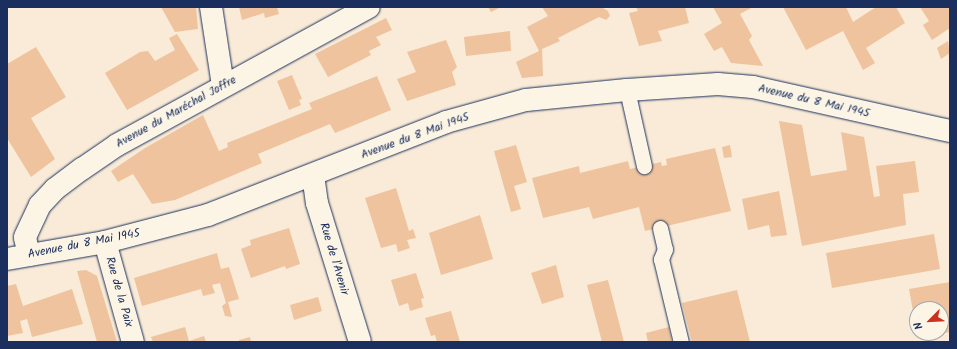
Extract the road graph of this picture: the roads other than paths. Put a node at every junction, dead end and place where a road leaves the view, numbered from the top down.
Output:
1 (211, 7) edge
2 (369, 7) edge
3 (223, 85) junction
4 (627, 90) junction
5 (950, 131) edge
6 (644, 166) dead end
7 (313, 175) junction
8 (660, 228) dead end
9 (105, 242) junction
10 (29, 255) junction
11 (7, 259) edge
12 (133, 342) edge
13 (360, 342) edge
14 (681, 342) edge

1 - 3 street
2 - 3 street, Avenue du Maréchal Joffre
3 - 10 street, Avenue du Maréchal Joffre
4 - 5 street, Avenue du 8 Mai 1945
4 - 6 lane
4 - 7 street, Avenue du 8 Mai 1945
7 - 9 street, Avenue du 8 Mai 1945
7 - 13 street, Rue de l'Avenir
8 - 14 lane
9 - 10 street, Avenue du 8 Mai 1945
9 - 12 street, Rue de la Paix
10 - 11 street, Avenue du 8 Mai 1945

